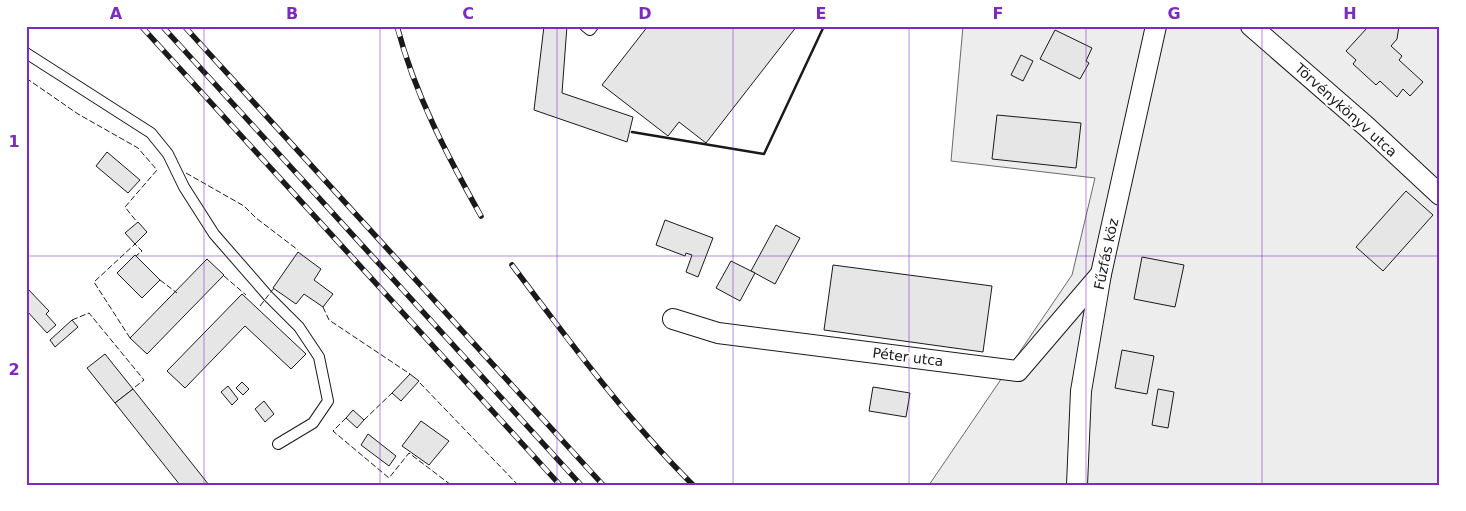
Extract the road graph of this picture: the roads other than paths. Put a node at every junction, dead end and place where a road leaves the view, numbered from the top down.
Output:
1 (585, 26) edge
2 (593, 26) edge
3 (1156, 26) edge
4 (1251, 26) edge
5 (26, 53) edge
6 (1440, 195) edge
7 (1101, 274) junction
8 (673, 319) dead end
9 (278, 444) dead end
10 (1077, 485) edge

1 - 2 lane
3 - 7 street, Fűzfás köz
4 - 6 street, Törvénykönyv utca
5 - 9 lane
7 - 8 street, Péter utca
7 - 10 street, Fűzfás köz

